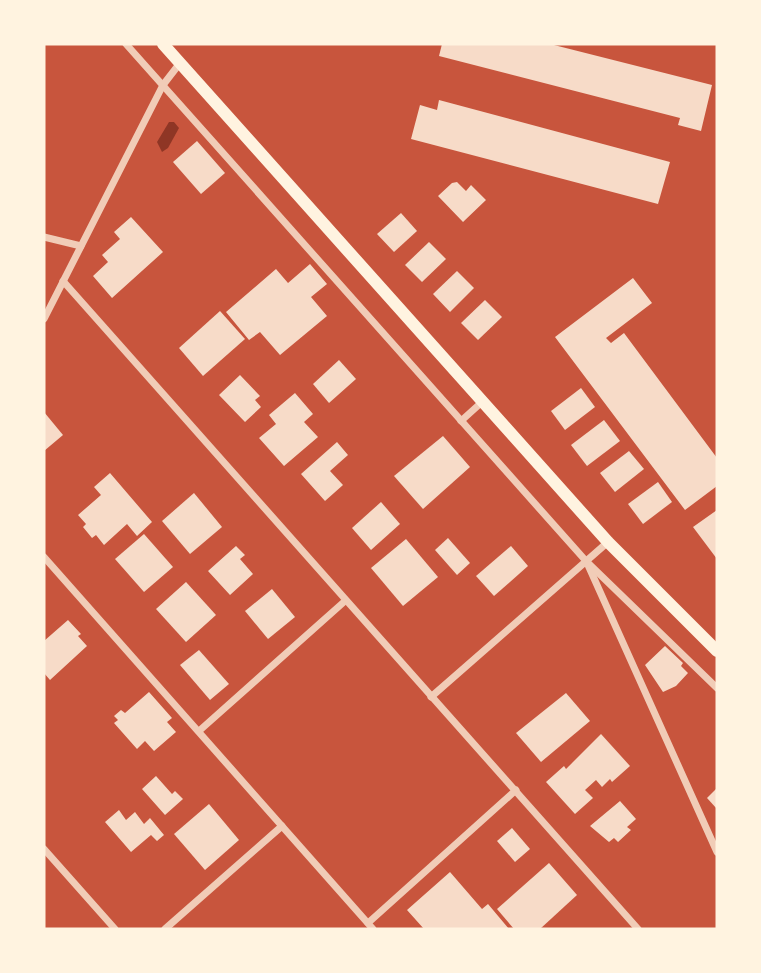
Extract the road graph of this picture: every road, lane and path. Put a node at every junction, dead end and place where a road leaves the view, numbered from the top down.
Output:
1 (126, 44) edge
2 (163, 44) edge
3 (180, 64) junction
4 (163, 85) junction
5 (44, 237) edge
6 (81, 246) junction
7 (63, 281) junction
8 (44, 318) edge
9 (481, 402) junction
10 (461, 421) junction
11 (608, 542) junction
12 (44, 557) edge
13 (586, 561) junction
14 (345, 601) junction
15 (717, 651) edge
16 (717, 688) edge
17 (431, 696) junction
18 (199, 731) junction
19 (516, 790) junction
20 (282, 826) junction
21 (44, 849) edge
22 (717, 852) edge
23 (370, 926) edge
24 (115, 929) edge
25 (165, 929) edge
26 (638, 929) edge

1 - 4 street
2 - 3 main road
3 - 4 street
3 - 9 main road
4 - 6 street
4 - 10 street
5 - 6 street
6 - 7 street
7 - 8 street
7 - 14 street
9 - 10 street
9 - 11 main road
10 - 13 street
11 - 13 street
11 - 15 main road
12 - 18 street
13 - 16 street
13 - 17 street
13 - 22 street
14 - 17 street
14 - 18 street
17 - 19 street
18 - 20 street
19 - 23 street
19 - 26 street
20 - 23 street
20 - 25 street
21 - 24 street

